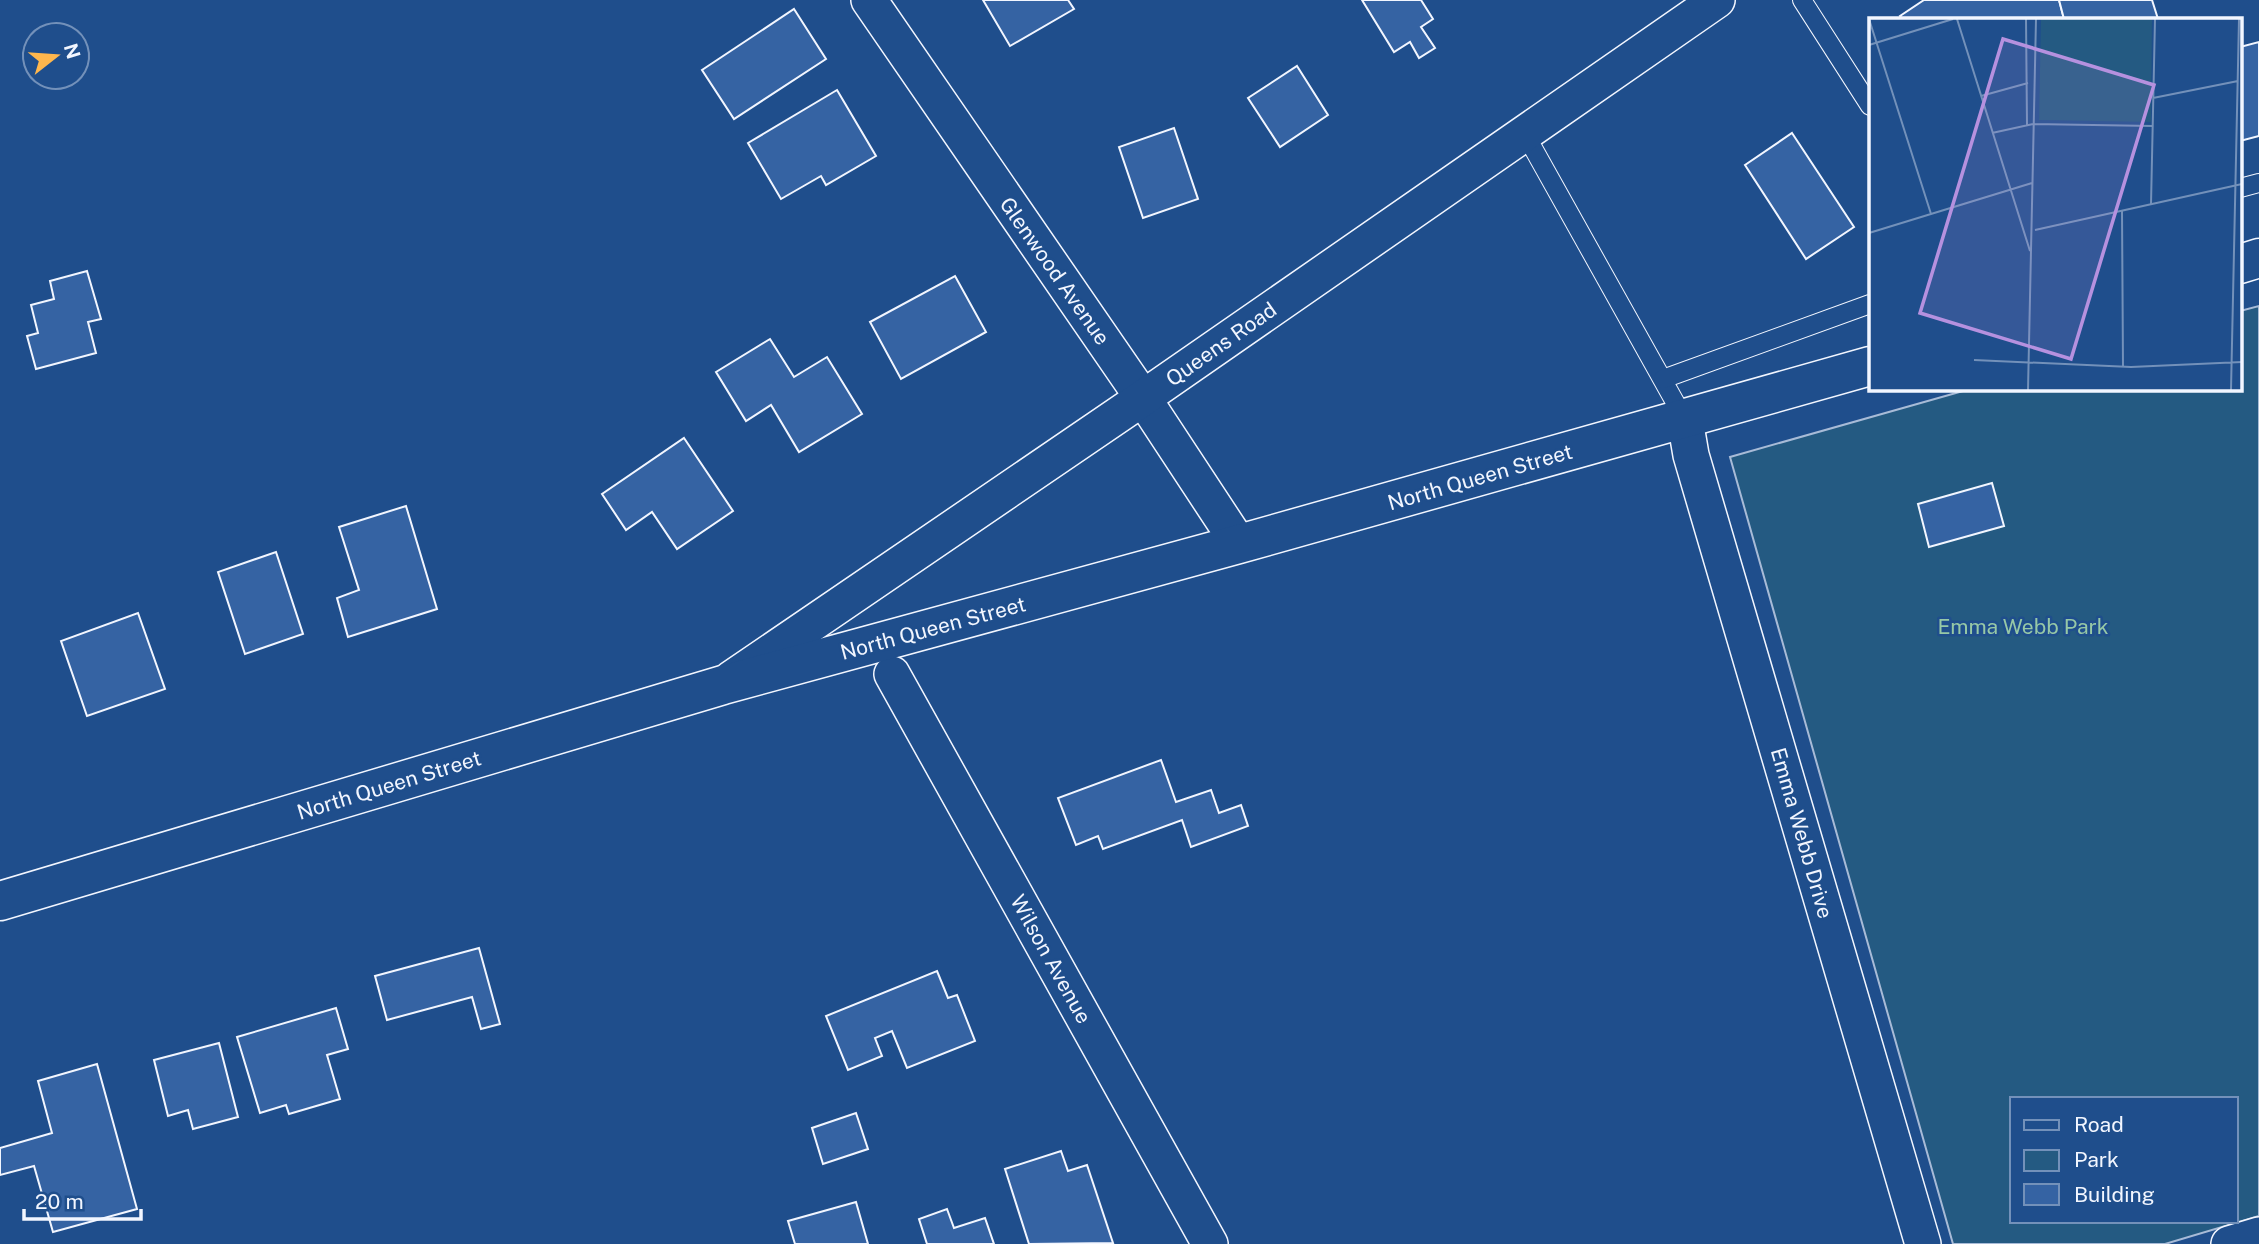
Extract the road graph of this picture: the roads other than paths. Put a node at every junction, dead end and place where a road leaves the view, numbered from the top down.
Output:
1 (869, 0) edge
2 (1717, 0) edge
3 (1802, 0) edge
4 (1869, 103) edge
5 (1524, 132) junction
6 (2259, 183) edge
7 (2242, 187) edge
8 (2259, 258) edge
9 (2242, 263) edge
10 (1869, 305) edge
11 (1869, 367) edge
12 (1663, 379) junction
13 (1143, 398) junction
14 (1685, 420) junction
15 (1239, 544) junction
16 (892, 674) dead end
17 (723, 685) junction
18 (0, 901) edge
19 (2259, 1235) edge
20 (1210, 1244) edge
21 (1923, 1244) edge
22 (2229, 1244) edge

1 - 13 street, Glenwood Avenue
2 - 5 street, Queens Road
3 - 4 lane
5 - 12 lane
5 - 13 street, Queens Road
6 - 7 lane
8 - 9 main road
10 - 12 lane
11 - 14 main road, North Queen Street
12 - 14 lane
13 - 15 street, Glenwood Avenue
13 - 17 street, Queens Road
14 - 15 main road, North Queen Street
14 - 21 street, Emma Webb Drive
15 - 17 main road, North Queen Street
16 - 20 street, Wilson Avenue
17 - 18 main road, North Queen Street
19 - 22 street

